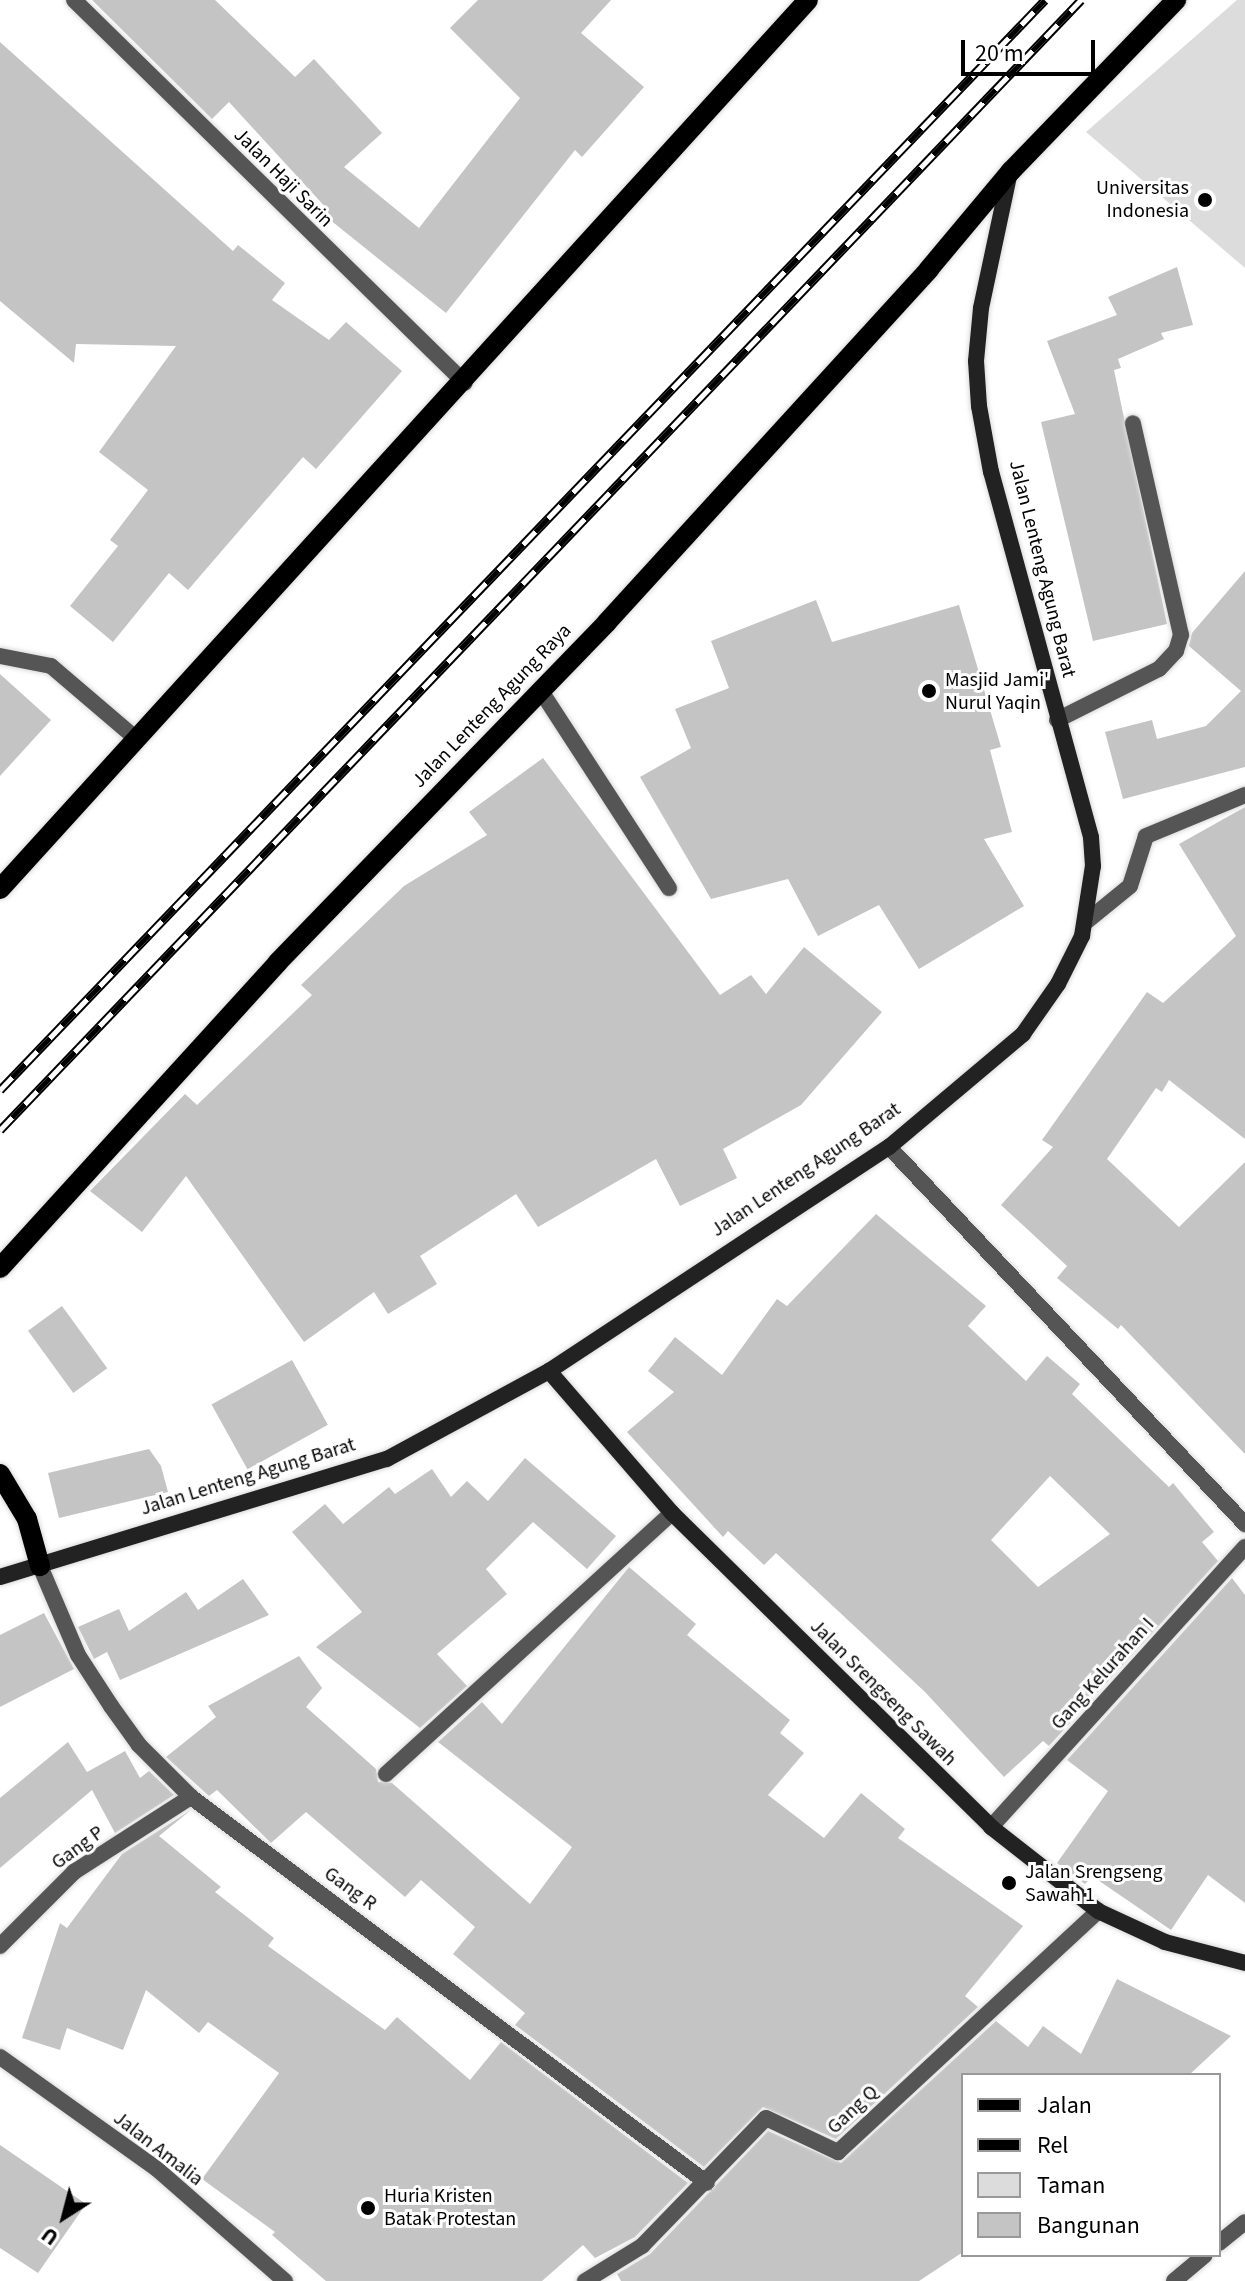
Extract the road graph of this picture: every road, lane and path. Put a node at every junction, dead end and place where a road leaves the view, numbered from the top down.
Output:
1 (74, 0) edge
2 (1176, 0) edge
3 (799, 3) edge
4 (1011, 171) junction
5 (465, 383) junction
6 (1133, 423) dead end
7 (0, 656) edge
8 (541, 691) junction
9 (1057, 720) junction
10 (134, 737) junction
11 (1245, 795) edge
12 (669, 888) dead end
13 (0, 889) edge
14 (1087, 921) junction
15 (889, 1147) junction
16 (0, 1268) edge
17 (549, 1371) junction
18 (0, 1474) edge
19 (672, 1513) junction
20 (1245, 1524) edge
21 (1245, 1547) edge
22 (40, 1566) junction
23 (0, 1577) edge
24 (386, 1774) dead end
25 (191, 1797) junction
26 (991, 1827) junction
27 (1098, 1911) junction
28 (0, 1946) edge
29 (1245, 1963) edge
30 (0, 2057) edge
31 (707, 2183) junction
32 (1245, 2222) edge
33 (1221, 2241) edge
34 (1203, 2257) edge
35 (285, 2281) edge
36 (585, 2281) edge
37 (1174, 2281) edge

1 - 5 street, Jalan Haji Sarin
2 - 4 main road
3 - 5 main road
4 - 8 main road, Jalan Lenteng Agung Raya
4 - 9 main road, Jalan Lenteng Agung Barat
5 - 10 main road
6 - 9 street
7 - 10 street
8 - 12 street
8 - 16 main road, Jalan Lenteng Agung Raya
9 - 14 main road, Jalan Lenteng Agung Barat
10 - 13 main road
11 - 14 street
14 - 15 main road, Jalan Lenteng Agung Barat
15 - 17 main road, Jalan Lenteng Agung Barat
15 - 20 street
17 - 19 main road, Jalan Srengseng Sawah
17 - 22 main road, Jalan Lenteng Agung Barat
18 - 22 main road
19 - 24 street
19 - 26 main road, Jalan Srengseng Sawah
21 - 26 street, Gang Kelurahan I
22 - 23 main road, Jalan Lenteng Agung Barat
22 - 25 street, Gang R
25 - 28 street, Gang P
25 - 31 street, Gang R
26 - 27 main road, Jalan Srengseng Sawah
27 - 29 main road, Jalan Srengseng Sawah
27 - 31 street, Gang Q
30 - 35 street, Jalan Amalia
31 - 36 street, Gang Q
32 - 33 street
34 - 37 street

